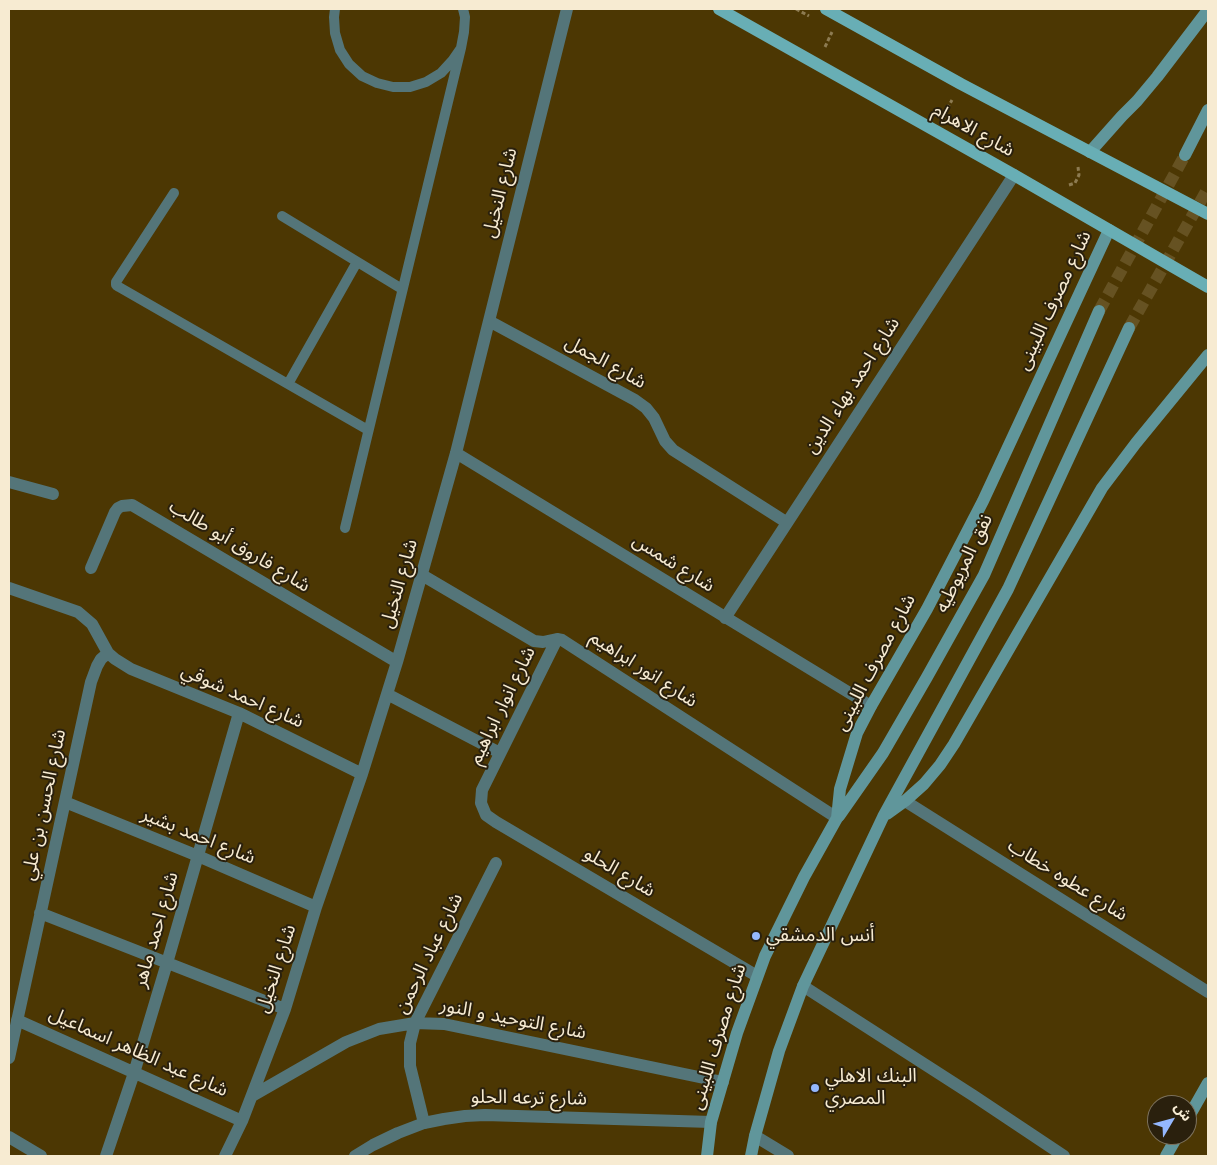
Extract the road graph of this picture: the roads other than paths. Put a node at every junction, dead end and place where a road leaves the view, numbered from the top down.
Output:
1 (335, 9) edge
2 (463, 9) edge
3 (566, 9) edge
4 (718, 9) edge
5 (826, 9) edge
6 (1208, 10) edge
7 (461, 48) junction
8 (1208, 110) edge
9 (1090, 152) junction
10 (1185, 155) tunnel mouth
11 (1014, 175) junction
12 (174, 193) dead end
13 (1208, 214) edge
14 (282, 216) dead end
15 (1109, 230) junction
16 (356, 262) junction
17 (1208, 287) edge
18 (402, 289) junction
19 (1099, 311) tunnel mouth
20 (489, 321) junction
21 (1129, 328) tunnel mouth
22 (1208, 355) edge
23 (288, 384) junction
24 (368, 430) junction
25 (456, 453) junction
26 (9, 482) edge
27 (54, 494) dead end
28 (786, 522) junction
29 (345, 528) dead end
30 (91, 568) dead end
31 (422, 575) junction
32 (9, 588) edge
33 (725, 618) junction
34 (557, 639) junction
35 (108, 652) junction
36 (397, 662) junction
37 (387, 694) junction
38 (871, 706) junction
39 (239, 713) junction
40 (500, 753) junction
41 (362, 774) junction
42 (482, 790) joint
43 (905, 801) junction
44 (65, 802) junction
45 (883, 816) junction
46 (837, 818) junction
47 (198, 856) junction
48 (496, 863) dead end
49 (316, 906) junction
50 (40, 913) junction
51 (167, 963) junction
52 (757, 976) junction
53 (804, 986) junction
54 (1208, 992) edge
55 (285, 1009) junction
56 (18, 1020) junction
57 (415, 1023) junction
58 (9, 1058) edge
59 (134, 1072) junction
60 (723, 1082) junction
61 (1208, 1083) edge
62 (252, 1096) junction
63 (1197, 1102) edge
64 (242, 1120) junction
65 (711, 1122) junction
66 (424, 1123) junction
67 (755, 1136) junction
68 (9, 1137) edge
69 (1172, 1145) edge
70 (41, 1156) edge
71 (106, 1156) edge
72 (225, 1156) edge
73 (355, 1156) edge
74 (707, 1156) edge
75 (751, 1156) edge
76 (788, 1156) edge
77 (1064, 1156) edge
78 (1166, 1156) edge

1 - 7 lane
2 - 7 lane
3 - 20 street, شارع النخيل
4 - 11 main road, شارع الاهرام
5 - 9 main road, شارع الاهرام
6 - 9 main road
7 - 18 lane
8 - 10 main road
9 - 13 main road, شارع الاهرام
11 - 15 main road, شارع الاهرام
11 - 28 street, شارع احمد بهاء الدين
12 - 23 lane
14 - 16 lane
15 - 17 main road, شارع الاهرام
15 - 38 main road, شارع مصرف اللبينى
16 - 18 lane
16 - 23 lane
18 - 24 lane
19 - 46 main road, نفق المريوطيه
20 - 25 street, شارع النخيل
20 - 28 street, شارع الجمل
21 - 45 main road
22 - 43 main road
23 - 24 lane
24 - 29 lane
25 - 31 street, شارع النخيل
25 - 33 street, شارع شمس
26 - 27 street
28 - 33 street, شارع احمد بهاء الدين
30 - 36 street, شارع فاروق أبو طالب
31 - 34 street
31 - 36 street, شارع النخيل
32 - 35 street
33 - 38 street, شارع شمس
34 - 40 street, شارع انوار ابراهيم
34 - 46 street, شارع انور ابراهيم
35 - 39 street, شارع احمد شوقي
35 - 44 street, شارع الحسن بن علي
36 - 37 street, شارع النخيل
37 - 40 street
37 - 41 street, شارع النخيل
38 - 46 main road, شارع مصرف اللبينى
39 - 41 street, شارع احمد شوقي
39 - 47 street, شارع احمد ماهر
40 - 42 street, شارع انوار ابراهيم
41 - 49 street, شارع النخيل
42 - 52 street, شارع الحلو
43 - 45 main road
43 - 54 street, شارع عطوه خطاب
44 - 47 street, شارع احمد بشير
44 - 50 street, شارع الحسن بن علي
45 - 53 main road
46 - 52 main road, شارع مصرف اللبينى
47 - 49 street, شارع احمد بشير
47 - 51 street, شارع احمد ماهر
48 - 57 street, شارع عباد الرحمن
49 - 55 street, شارع النخيل
50 - 51 street
50 - 56 street, شارع الحسن بن علي
51 - 55 street
51 - 59 street, شارع احمد ماهر
52 - 60 main road, شارع مصرف اللبينى
53 - 67 main road
53 - 77 street
55 - 62 street, شارع النخيل
56 - 58 street, شارع الحسن بن علي
56 - 59 street, شارع عبد الظاهر اسماعيل
57 - 60 street, شارع التوحيد و النور
57 - 62 street, شارع التوحيد و النور
57 - 66 street, شارع عباد الرحمن
59 - 64 street, شارع عبد الظاهر اسماعيل
59 - 71 street, شارع احمد ماهر
60 - 65 main road, شارع مصرف اللبينى
61 - 63 main road
62 - 64 street, شارع النخيل
64 - 72 street, شارع النخيل
65 - 66 street, شارع ترعه الحلو
65 - 74 main road, شارع مصرف اللبينى
66 - 73 street, شارع ترعه الحلو
67 - 75 main road
67 - 76 street
68 - 70 street
69 - 78 main road

